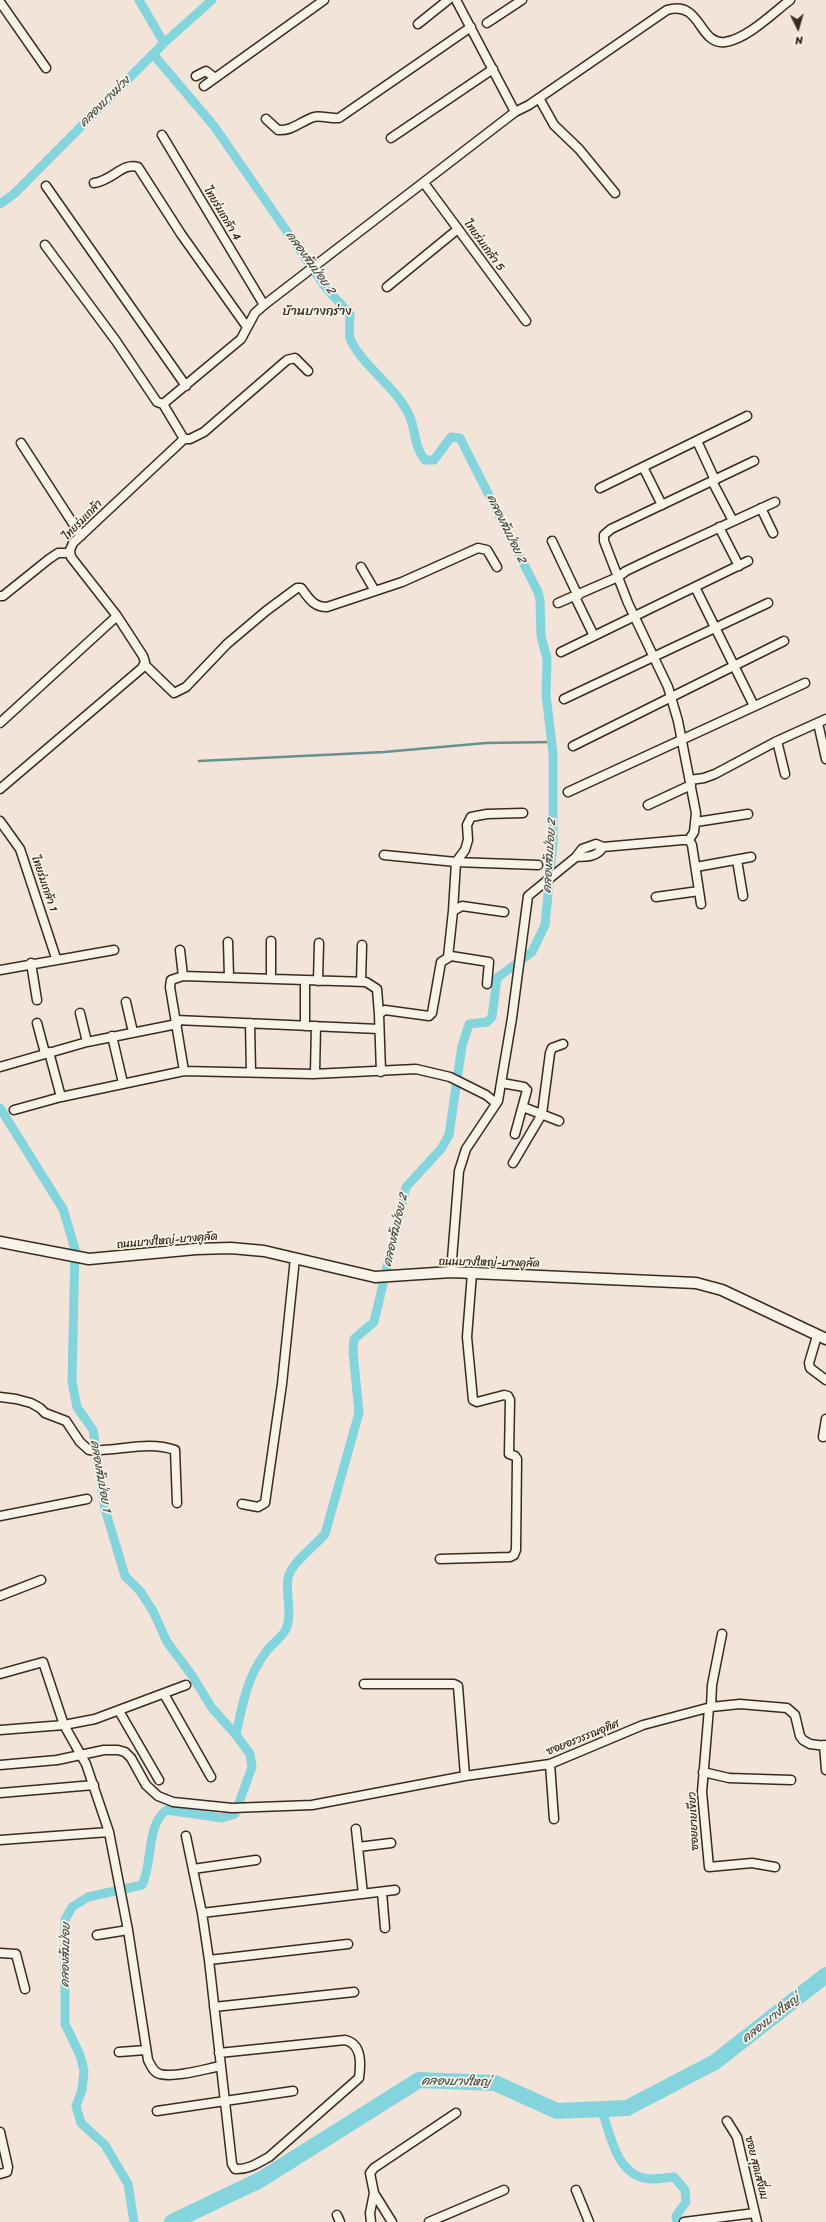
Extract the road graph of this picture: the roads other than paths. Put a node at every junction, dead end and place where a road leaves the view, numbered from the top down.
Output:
1 (324, 0) edge
2 (448, 0) edge
3 (456, 0) edge
4 (522, 0) edge
5 (790, 0) edge
6 (0, 2) edge
7 (418, 24) dead end
8 (487, 24) dead end
9 (471, 27) junction
10 (46, 68) dead end
11 (493, 69) junction
12 (196, 76) dead end
13 (215, 78) junction
14 (204, 86) dead end
15 (539, 98) junction
16 (515, 112) junction
17 (266, 119) dead end
18 (162, 135) dead end
19 (391, 138) dead end
20 (94, 183) dead end
21 (424, 184) junction
22 (46, 186) dead end
23 (615, 192) dead end
24 (458, 229) junction
25 (46, 245) dead end
26 (387, 287) dead end
27 (264, 305) junction
28 (526, 322) dead end
29 (247, 327) junction
30 (308, 370) dead end
31 (186, 386) junction
32 (163, 404) junction
33 (747, 416) dead end
34 (184, 439) junction
35 (697, 440) junction
36 (21, 444) dead end
37 (754, 461) dead end
38 (643, 467) junction
39 (714, 480) junction
40 (600, 488) dead end
41 (775, 502) dead end
42 (662, 505) junction
43 (761, 508) junction
44 (733, 521) junction
45 (719, 527) junction
46 (774, 533) dead end
47 (81, 536) junction
48 (552, 541) dead end
49 (70, 553) junction
50 (748, 562) dead end
51 (739, 566) junction
52 (361, 567) dead end
53 (497, 567) dead end
54 (618, 578) junction
55 (696, 587) junction
56 (376, 591) junction
57 (0, 596) edge
58 (577, 597) junction
59 (558, 603) dead end
60 (768, 603) dead end
61 (117, 616) junction
62 (634, 616) junction
63 (716, 627) junction
64 (594, 636) junction
65 (784, 641) dead end
66 (561, 652) dead end
67 (654, 657) junction
68 (144, 664) junction
69 (734, 666) junction
70 (805, 683) dead end
71 (671, 696) junction
72 (564, 699) dead end
73 (754, 706) junction
74 (826, 719) edge
75 (0, 723) edge
76 (818, 723) junction
77 (682, 739) junction
78 (777, 741) junction
79 (573, 746) dead end
80 (826, 759) edge
81 (785, 774) dead end
82 (690, 783) junction
83 (0, 789) edge
84 (568, 792) dead end
85 (648, 805) dead end
86 (523, 813) dead end
87 (748, 814) dead end
88 (0, 821) edge
89 (696, 822) junction
90 (689, 840) junction
91 (384, 855) dead end
92 (751, 857) dead end
93 (737, 860) junction
94 (456, 862) junction
95 (538, 865) dead end
96 (696, 867) junction
97 (699, 891) junction
98 (743, 896) dead end
99 (656, 897) dead end
100 (701, 904) dead end
101 (453, 911) junction
102 (504, 912) dead end
103 (271, 941) dead end
104 (228, 942) dead end
105 (319, 943) dead end
106 (362, 945) dead end
107 (114, 950) dead end
108 (180, 950) dead end
109 (448, 957) junction
110 (56, 958) junction
111 (31, 963) junction
112 (0, 970) edge
113 (183, 976) junction
114 (229, 977) junction
115 (271, 979) junction
116 (306, 980) junction
117 (318, 981) junction
118 (361, 982) junction
119 (487, 984) dead end
120 (37, 1000) dead end
121 (126, 1002) dead end
122 (80, 1013) dead end
123 (379, 1014) junction
124 (177, 1022) junction
125 (37, 1023) dead end
126 (250, 1023) junction
127 (305, 1026) junction
128 (316, 1026) junction
129 (379, 1029) junction
130 (133, 1032) junction
131 (112, 1036) junction
132 (87, 1042) junction
133 (563, 1044) dead end
134 (47, 1052) junction
135 (1, 1064) edge
136 (184, 1071) junction
137 (251, 1072) junction
138 (381, 1072) junction
139 (315, 1074) junction
140 (123, 1083) junction
141 (502, 1083) junction
142 (61, 1097) junction
143 (496, 1103) junction
144 (523, 1107) junction
145 (14, 1110) dead end
146 (542, 1114) junction
147 (559, 1121) dead end
148 (516, 1134) dead end
149 (514, 1163) dead end
150 (0, 1242) edge
151 (295, 1258) junction
152 (451, 1272) junction
153 (472, 1274) junction
154 (821, 1338) edge
155 (826, 1380) edge
156 (0, 1397) edge
157 (826, 1419) edge
158 (823, 1436) dead end
159 (86, 1499) dead end
160 (177, 1503) dead end
161 (242, 1504) dead end
162 (0, 1516) edge
163 (440, 1559) dead end
164 (41, 1580) dead end
165 (0, 1596) edge
166 (722, 1634) dead end
167 (0, 1674) edge
168 (364, 1684) dead end
169 (186, 1685) dead end
170 (164, 1694) junction
171 (710, 1707) junction
172 (120, 1711) junction
173 (64, 1726) junction
174 (0, 1730) edge
175 (825, 1746) edge
176 (82, 1755) junction
177 (550, 1764) junction
178 (0, 1765) edge
179 (826, 1770) edge
180 (704, 1772) junction
181 (465, 1776) junction
182 (211, 1777) dead end
183 (159, 1780) dead end
184 (791, 1780) dead end
185 (94, 1785) junction
186 (0, 1793) edge
187 (554, 1819) dead end
188 (356, 1829) dead end
189 (109, 1832) junction
190 (186, 1836) dead end
191 (0, 1840) edge
192 (391, 1843) dead end
193 (358, 1847) junction
194 (256, 1860) dead end
195 (775, 1867) dead end
196 (193, 1869) junction
197 (395, 1890) dead end
198 (382, 1892) junction
199 (363, 1894) junction
200 (202, 1913) junction
201 (385, 1928) dead end
202 (128, 1930) junction
203 (97, 1935) dead end
204 (348, 1944) dead end
205 (0, 1952) edge
206 (209, 1960) junction
207 (25, 1989) dead end
208 (354, 1992) dead end
209 (214, 2007) junction
210 (146, 2050) junction
211 (119, 2052) dead end
212 (220, 2053) junction
213 (221, 2066) junction
214 (293, 2091) dead end
215 (225, 2101) junction
216 (157, 2111) dead end
217 (456, 2113) dead end
218 (727, 2122) dead end
219 (0, 2132) edge
220 (0, 2174) edge
221 (504, 2190) dead end
222 (576, 2190) dead end
223 (374, 2193) junction
224 (755, 2213) junction
225 (371, 2222) edge
226 (392, 2222) edge
227 (430, 2222) edge
228 (589, 2222) edge
229 (684, 2222) edge
230 (757, 2222) edge

1 - 13 street
2 - 7 street
3 - 9 street
4 - 8 street
5 - 15 street
6 - 10 street
9 - 11 street
9 - 17 street
11 - 16 street
11 - 19 street
12 - 13 street
13 - 14 street
15 - 16 street
15 - 23 street
16 - 21 street
18 - 27 street, ไทยร่มเกล้า 4
20 - 29 street
21 - 24 street, ไทยร่มเกล้า 5
21 - 27 street
22 - 31 street
24 - 26 street
24 - 28 street, ไทยร่มเกล้า 5
25 - 32 street
27 - 29 street
29 - 31 street
30 - 34 street
31 - 32 street
32 - 34 street
33 - 35 street
34 - 47 street, ไทยร่มเกล้า
35 - 38 street
35 - 39 street
36 - 47 street
37 - 39 street
38 - 40 street
38 - 42 street
39 - 42 street
39 - 44 street
41 - 43 street
42 - 54 street
43 - 44 street
43 - 46 street
44 - 45 street
45 - 51 street
45 - 54 street
47 - 49 street, ไทยร่มเกล้า
48 - 58 street
49 - 57 street
49 - 61 street, ไทยร่มเกล้า
50 - 51 street
51 - 55 street
52 - 56 street
53 - 56 street
54 - 58 street
54 - 62 street
55 - 62 street
55 - 63 street
56 - 68 street
58 - 59 street
58 - 64 street
60 - 63 street
61 - 68 street, ไทยร่มเกล้า
61 - 75 street
62 - 64 street
62 - 67 street
63 - 67 street
63 - 69 street
64 - 66 street
65 - 69 street
67 - 71 street
67 - 72 street
68 - 83 street
69 - 71 street
69 - 73 street
70 - 73 street
71 - 77 street
71 - 79 street
73 - 77 street
74 - 76 street
76 - 78 street
76 - 80 street
77 - 82 street
77 - 84 street
78 - 81 street
78 - 82 street
82 - 85 street
82 - 89 street
86 - 94 street
87 - 89 street
88 - 110 street, ไทยร่มเกล้า 1
89 - 90 street
90 - 96 street
90 - 141 street
91 - 94 street
92 - 93 street
93 - 96 street
93 - 98 street
94 - 95 street
94 - 101 street
96 - 97 street
97 - 99 street
97 - 100 street
101 - 102 street
101 - 109 street
103 - 115 street
104 - 114 street
105 - 117 street
106 - 118 street
107 - 110 street
108 - 113 street
109 - 119 street
109 - 123 street
110 - 111 street
111 - 112 street
111 - 120 street
113 - 114 street
113 - 124 street
114 - 115 street
115 - 116 street
116 - 117 street
116 - 127 street
117 - 118 street
118 - 123 street
121 - 130 street
122 - 132 street
123 - 129 street
124 - 126 street
124 - 130 street
124 - 136 street
125 - 134 street
126 - 127 street
126 - 137 street
127 - 128 street
128 - 129 street
128 - 139 street
129 - 138 street
130 - 131 street
131 - 132 street
131 - 140 street
132 - 134 street
133 - 146 street
134 - 135 street
134 - 142 street
136 - 137 street
136 - 140 street
137 - 139 street
138 - 139 street
138 - 143 street
140 - 142 street
141 - 143 street
141 - 144 street
142 - 145 street
143 - 152 street
144 - 146 street
144 - 148 street
146 - 147 street
146 - 149 street
150 - 151 street, ถนนบางใหญ่-บางคูลัด
151 - 152 street, ถนนบางใหญ่-บางคูลัด
151 - 161 street
152 - 153 street, ถนนบางใหญ่-บางคูลัด
153 - 154 street, ถนนบางใหญ่-บางคูลัด
153 - 163 street
154 - 155 street
156 - 160 street
157 - 158 street
159 - 162 street
164 - 165 street
166 - 171 street, ซอยยายเขียว
167 - 173 street
168 - 181 street
169 - 170 street
170 - 172 street
170 - 182 street
171 - 175 street, ซอยอรวรรณอุทิศ
171 - 177 street, ซอยอรวรรณอุทิศ
171 - 180 street, ซอยยายเขียว
172 - 173 street
172 - 183 street
173 - 174 street
173 - 176 street
175 - 179 street
176 - 178 street
176 - 181 street, ซอยอรวรรณอุทิศ
176 - 185 street
177 - 181 street, ซอยอรวรรณอุทิศ
177 - 187 street
180 - 184 street
180 - 195 street, ซอยยายเขียว
185 - 186 street
185 - 189 street
188 - 193 street
189 - 191 street
189 - 202 street
190 - 196 street
192 - 193 street
193 - 199 street
194 - 196 street
196 - 200 street
197 - 198 street
198 - 199 street
198 - 201 street
199 - 200 street
200 - 206 street
202 - 203 street
202 - 210 street
204 - 206 street
205 - 207 street
206 - 209 street
208 - 209 street
209 - 212 street
210 - 211 street
210 - 213 street
212 - 213 street
212 - 215 street
213 - 215 street
214 - 215 street
215 - 216 street
217 - 223 street
218 - 224 street, ซอย สุดเสงี่ยม
219 - 220 street
221 - 227 street
222 - 228 street
223 - 225 street
223 - 226 street
224 - 229 street
224 - 230 street, ซอย สุดเสงี่ยม

